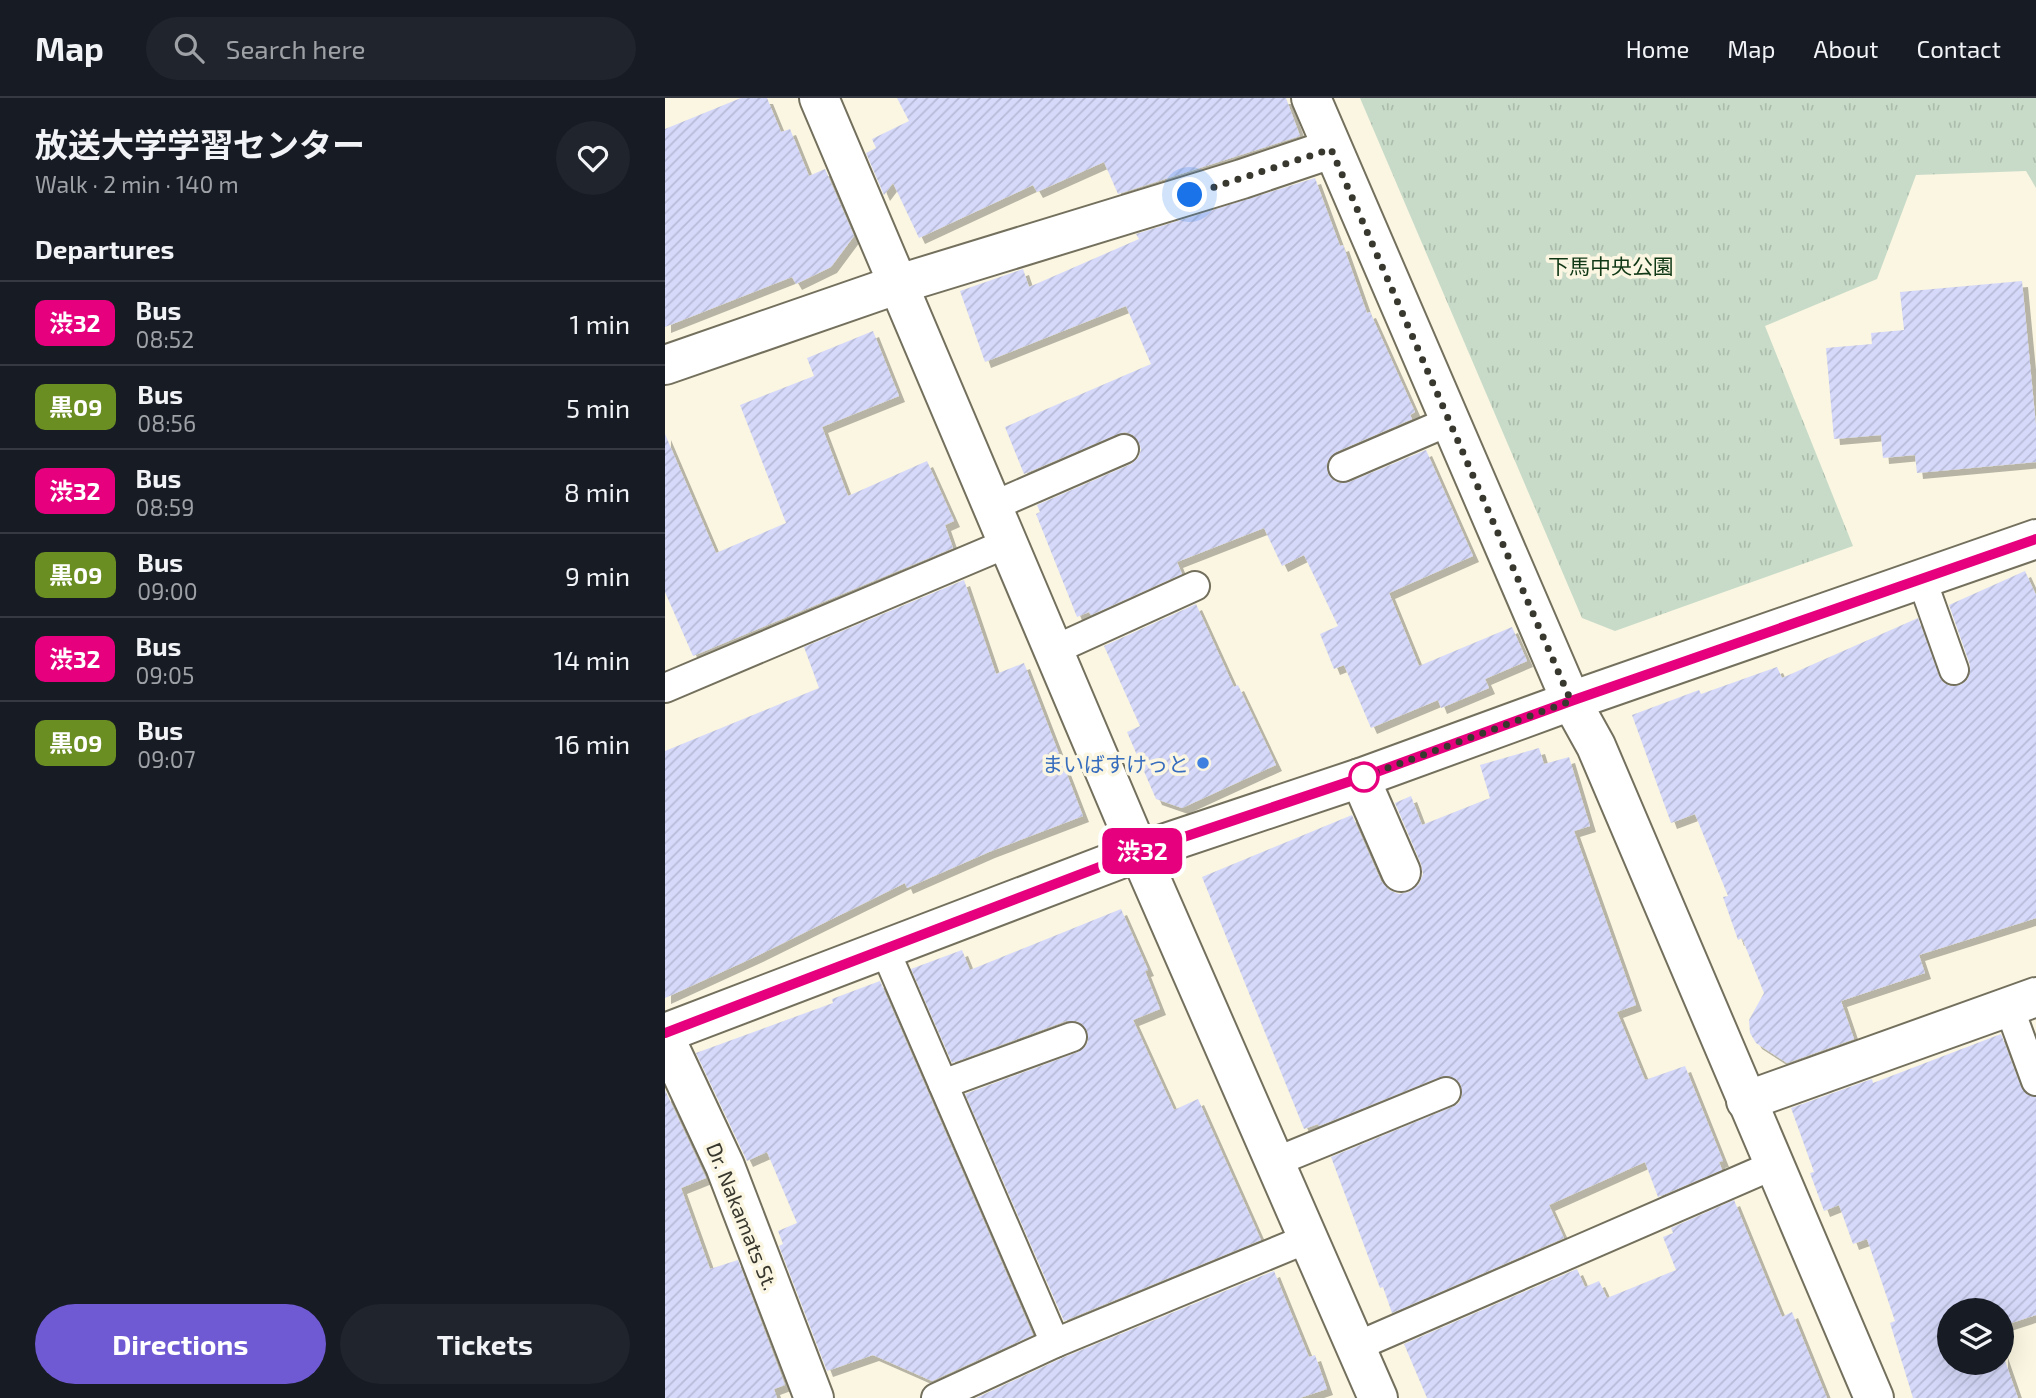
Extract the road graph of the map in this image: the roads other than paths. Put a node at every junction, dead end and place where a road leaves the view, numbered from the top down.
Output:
1 (819, 98) edge
2 (1311, 98) edge
3 (1331, 149) junction
4 (899, 284) junction
5 (665, 366) edge
6 (1450, 421) junction
7 (1124, 449) dead end
8 (1343, 467) dead end
9 (993, 506) junction
10 (2036, 539) edge
11 (1009, 543) junction
12 (1922, 580) junction
13 (1195, 586) dead end
14 (1053, 650) junction
15 (1955, 670) dead end
16 (665, 688) edge
17 (1571, 701) junction
18 (1360, 778) junction
19 (1139, 852) junction
20 (1401, 872) dead end
21 (885, 950) junction
22 (2023, 1002) edge
23 (665, 1035) edge
24 (1072, 1037) dead end
25 (2036, 1081) edge
26 (943, 1084) junction
27 (1446, 1092) dead end
28 (1746, 1101) junction
29 (1275, 1162) junction
30 (1774, 1165) junction
31 (1309, 1238) junction
32 (1055, 1343) junction
33 (1355, 1347) junction
34 (814, 1398) edge
35 (936, 1398) edge
36 (1378, 1398) edge
37 (1874, 1398) edge

1 - 4 street
2 - 3 street
3 - 4 street
3 - 6 street
4 - 5 street
4 - 9 street
6 - 8 lane
6 - 17 street
7 - 9 lane
9 - 11 street
10 - 12 street
11 - 14 street
11 - 16 lane
12 - 15 lane
12 - 17 street
13 - 14 lane
14 - 19 street
17 - 18 street
17 - 28 street
18 - 19 street
18 - 20 street
19 - 21 street
19 - 29 street
21 - 23 street
21 - 26 lane
22 - 25 lane
22 - 28 street
23 - 34 street, Dr. Nakamats St.
24 - 26 lane
26 - 32 lane
27 - 29 lane
28 - 30 street
29 - 31 street
30 - 33 lane
30 - 37 street
31 - 32 lane
31 - 33 street
32 - 35 lane
33 - 36 street

